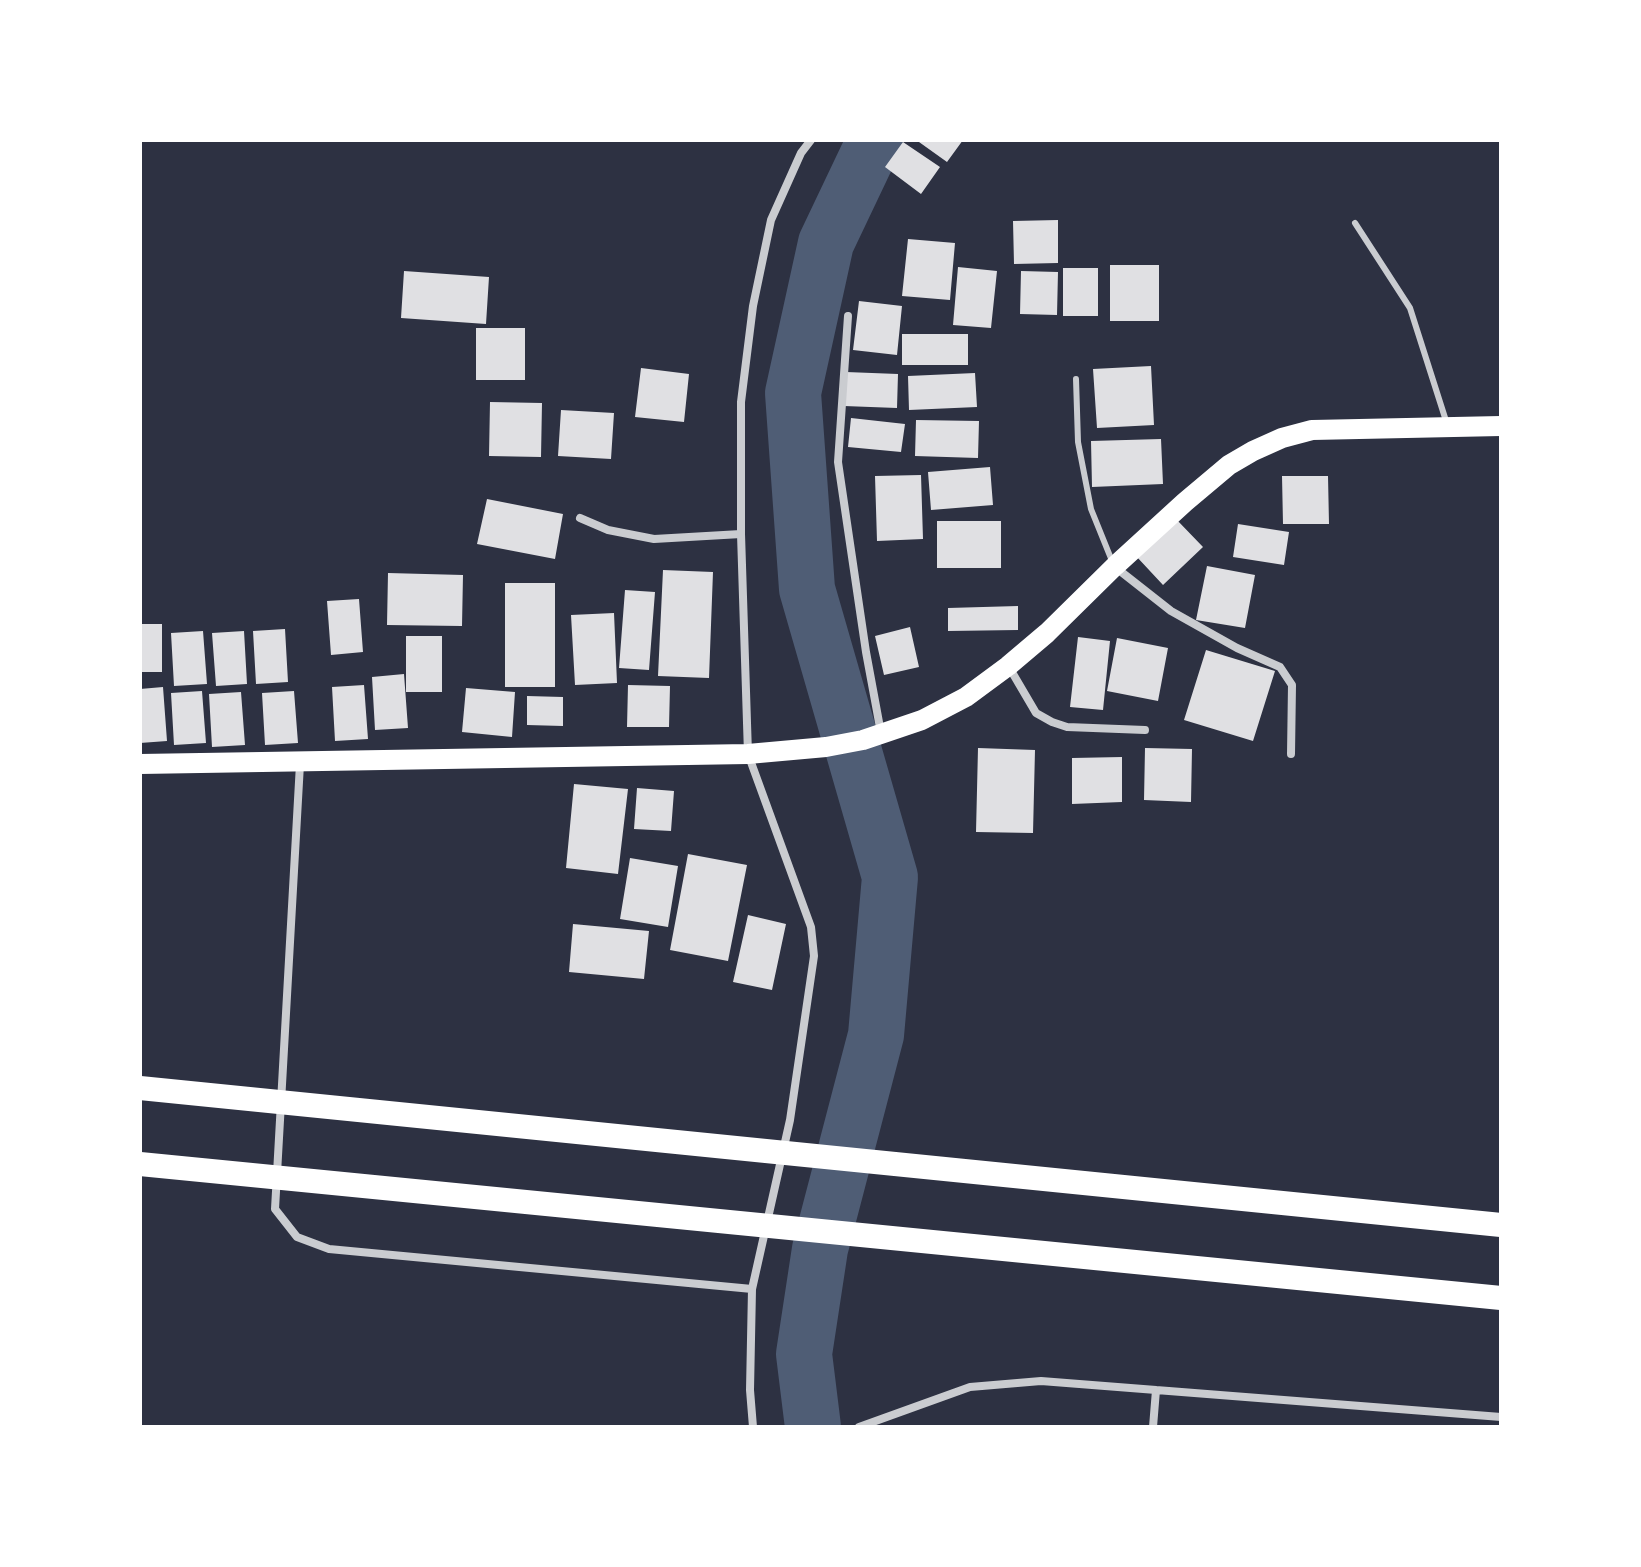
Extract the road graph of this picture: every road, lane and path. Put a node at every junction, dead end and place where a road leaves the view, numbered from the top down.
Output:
1 (811, 140) edge
2 (1355, 223) dead end
3 (848, 316) dead end
4 (1076, 379) dead end
5 (1501, 426) edge
6 (1448, 428) junction
7 (580, 518) dead end
8 (741, 534) junction
9 (1115, 566) junction
10 (1008, 666) junction
11 (1145, 730) dead end
12 (872, 737) junction
13 (748, 754) junction
14 (1291, 754) dead end
15 (300, 763) junction
16 (140, 764) edge
17 (140, 1088) edge
18 (140, 1164) edge
19 (1501, 1225) edge
20 (752, 1289) junction
21 (1501, 1298) edge
22 (1156, 1390) junction
23 (1501, 1417) edge
24 (753, 1427) edge
25 (859, 1427) edge
26 (1153, 1427) edge

1 - 8 street
2 - 6 lane
3 - 12 street
4 - 9 lane
5 - 6 main road
6 - 9 main road
7 - 8 street
8 - 13 street
9 - 10 main road
9 - 14 street
10 - 11 street
10 - 12 main road
12 - 13 main road
13 - 15 main road
13 - 20 street
15 - 16 main road
15 - 20 street
17 - 19 highway
18 - 21 highway
20 - 24 street
22 - 23 street
22 - 25 street
22 - 26 street

